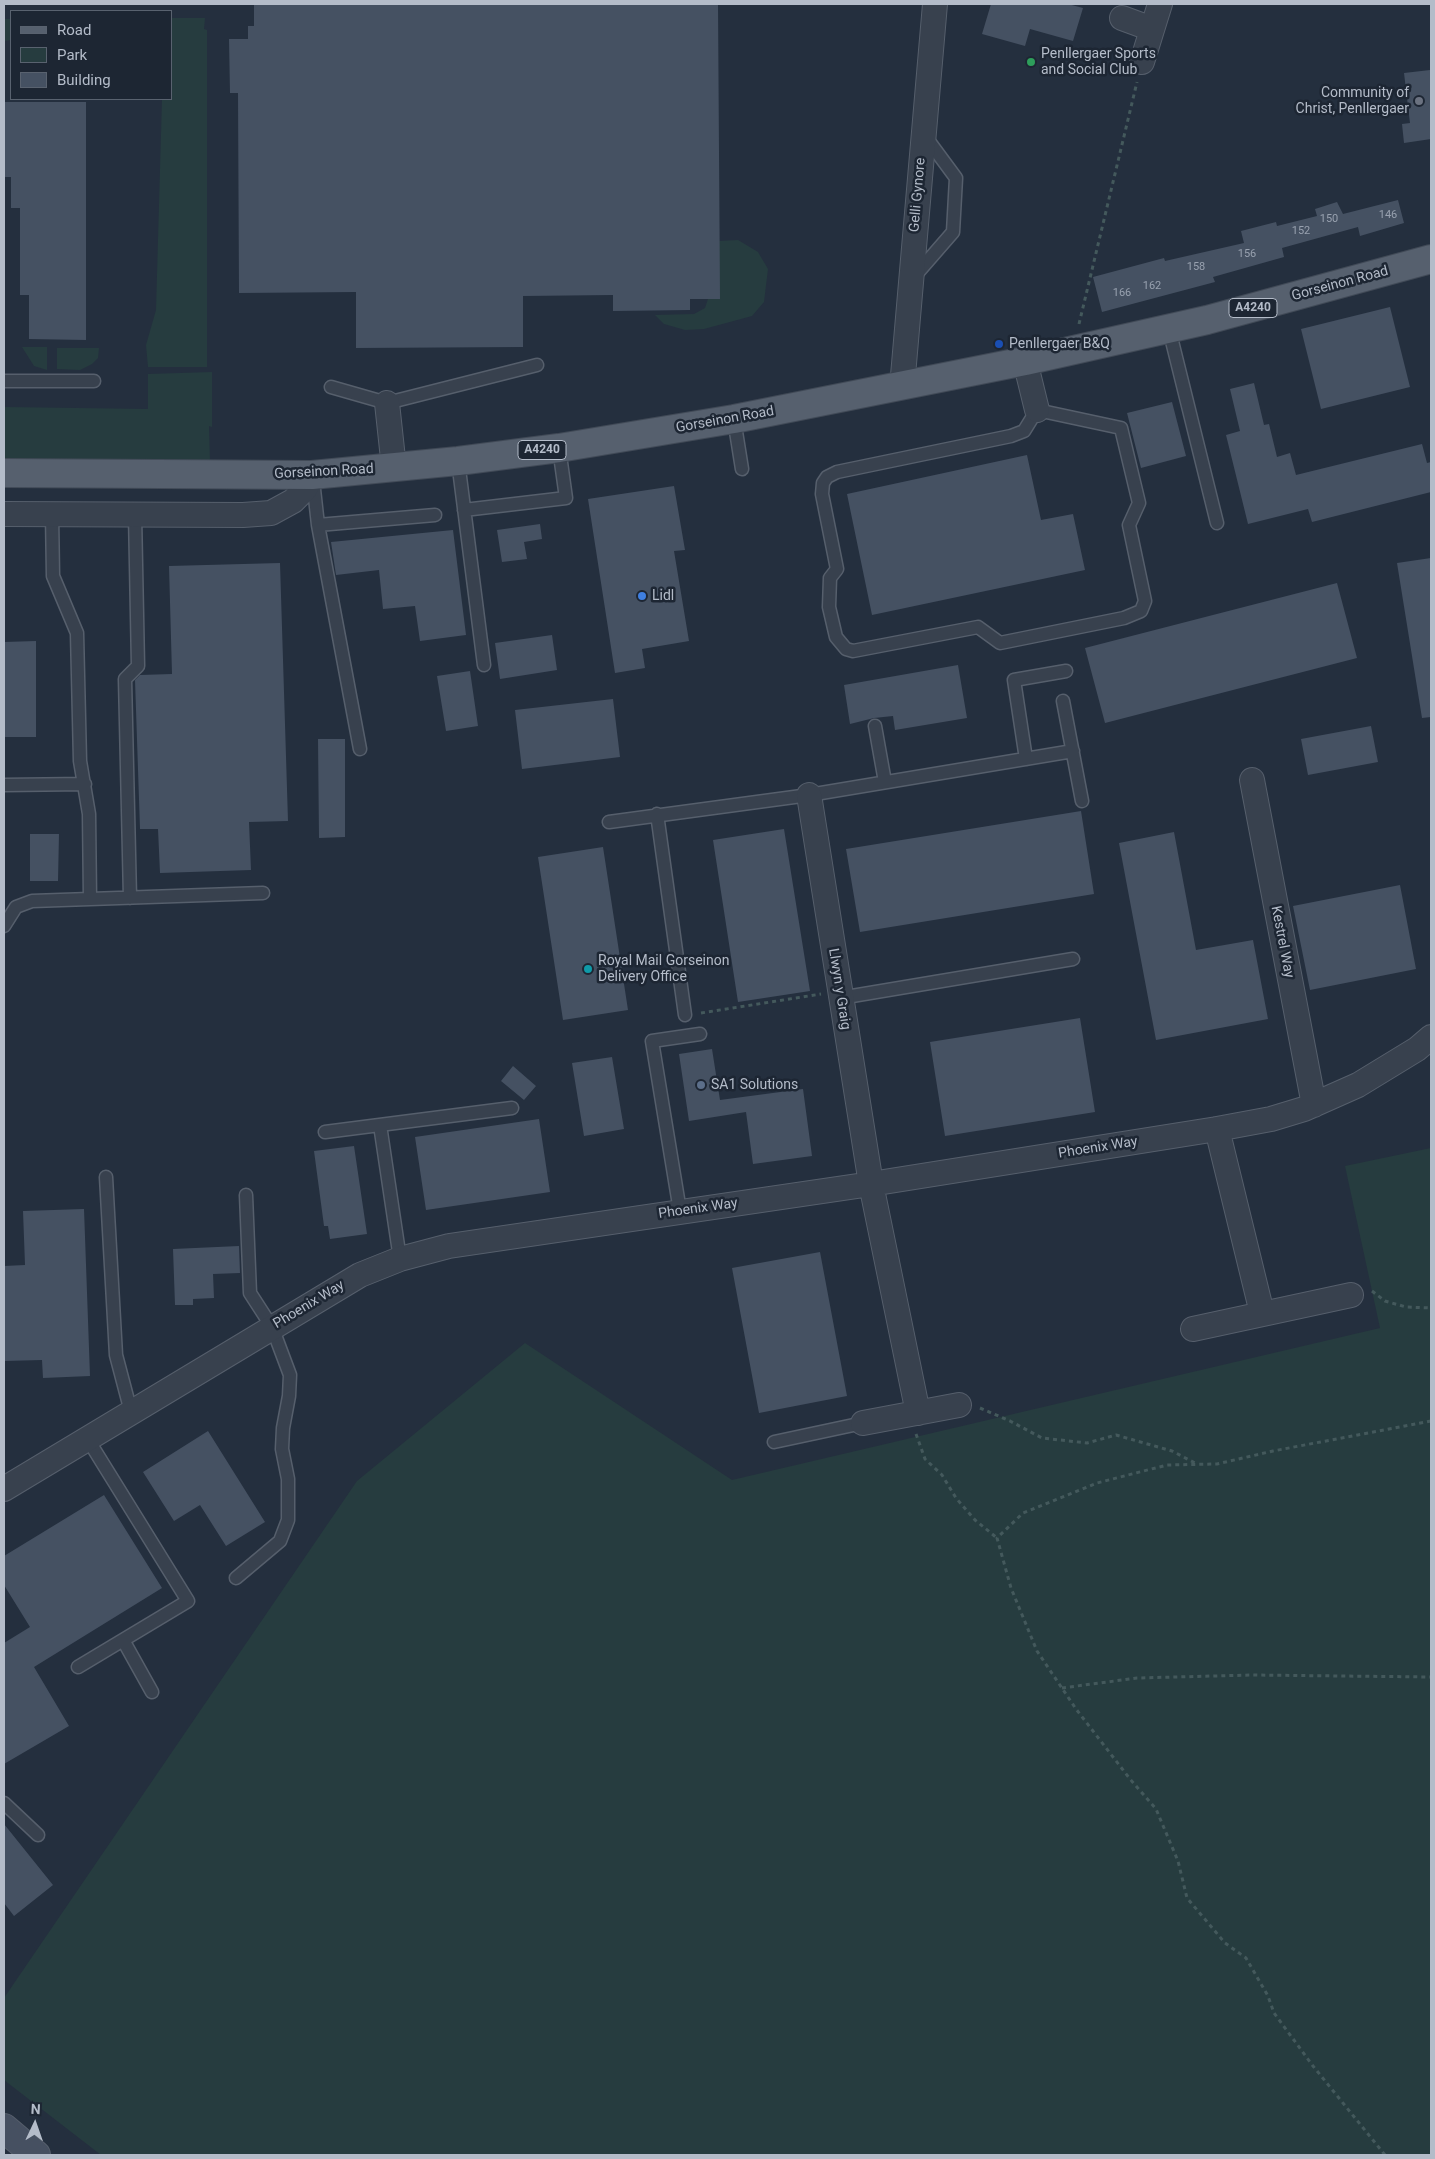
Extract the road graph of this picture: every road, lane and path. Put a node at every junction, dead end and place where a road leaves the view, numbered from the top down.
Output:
1 (935, 4) edge
2 (1160, 4) edge
3 (1122, 18) dead end
4 (1152, 29) junction
5 (1142, 62) joint
6 (924, 134) junction
7 (1431, 258) edge
8 (911, 280) junction
9 (1169, 329) junction
10 (1072, 351) junction
11 (1025, 361) junction
12 (537, 365) dead end
13 (4, 381) edge
14 (94, 381) dead end
15 (331, 387) dead end
16 (902, 387) junction
17 (388, 403) junction
18 (1037, 410) junction
19 (734, 419) junction
20 (559, 448) junction
21 (458, 461) junction
22 (394, 468) junction
23 (742, 470) dead end
24 (4, 473) edge
25 (312, 475) junction
26 (464, 510) junction
27 (4, 514) edge
28 (52, 514) junction
29 (135, 514) junction
30 (435, 515) dead end
31 (1217, 523) dead end
32 (318, 525) junction
33 (484, 664) dead end
34 (1066, 672) dead end
35 (1063, 701) dead end
36 (875, 726) dead end
37 (360, 748) dead end
38 (1073, 752) junction
39 (1026, 759) junction
40 (1252, 780) dead end
41 (885, 782) junction
42 (84, 784) junction
43 (4, 785) edge
44 (810, 795) junction
45 (1082, 800) dead end
46 (657, 814) junction
47 (609, 822) dead end
48 (262, 893) dead end
49 (130, 898) junction
50 (90, 899) junction
51 (4, 926) edge
52 (1073, 959) dead end
53 (840, 994) junction
54 (685, 1015) joint
55 (700, 1034) dead end
56 (1431, 1037) edge
57 (1314, 1105) junction
58 (512, 1108) dead end
59 (380, 1125) junction
60 (1217, 1129) junction
61 (325, 1132) dead end
62 (106, 1177) dead end
63 (870, 1184) junction
64 (246, 1194) dead end
65 (680, 1211) junction
66 (400, 1259) junction
67 (1351, 1295) joint
68 (1431, 1308) edge
69 (1262, 1313) junction
70 (272, 1327) junction
71 (1192, 1328) dead end
72 (959, 1405) joint
73 (131, 1412) junction
74 (914, 1414) junction
75 (1431, 1421) edge
76 (864, 1423) joint
77 (87, 1438) junction
78 (774, 1442) dead end
79 (1198, 1464) junction
80 (4, 1489) edge
81 (997, 1538) junction
82 (236, 1578) dead end
83 (123, 1640) junction
84 (78, 1668) dead end
85 (1431, 1676) edge
86 (1062, 1688) junction
87 (152, 1692) dead end
88 (4, 1803) edge
89 (38, 1835) dead end
90 (4, 2128) edge
91 (36, 2155) edge
92 (1386, 2155) edge

1 - 6 street, Gelli Gynore
2 - 4 street
3 - 4 street
4 - 5 street
5 - 10 path
6 - 8 street, Gelli Gynore
6 - 8 lane
7 - 9 main road, Gorseinon Road / A4240
8 - 16 street, Gelli Gynore
9 - 10 main road, Gorseinon Road / A4240
9 - 31 lane
10 - 11 main road, Gorseinon Road / A4240
11 - 16 main road, Gorseinon Road / A4240
11 - 18 street
12 - 17 lane
13 - 14 lane
15 - 17 lane
16 - 19 main road, Gorseinon Road / A4240
17 - 22 street
18 - 18 lane
19 - 20 main road, Gorseinon Road / A4240
19 - 23 lane
20 - 21 main road, Gorseinon Road / A4240
20 - 26 lane
21 - 22 main road, Gorseinon Road / A4240
21 - 26 lane
22 - 25 main road, Gorseinon Road / A4240
24 - 25 main road, Gorseinon Road / A4240
25 - 29 street
25 - 32 lane
26 - 33 lane
27 - 28 street
28 - 29 street
28 - 42 lane
29 - 49 lane
30 - 32 lane
32 - 37 lane
34 - 39 lane
35 - 38 lane
36 - 41 lane
38 - 39 lane
38 - 45 lane
39 - 41 lane
40 - 57 street, Kestrel Way
41 - 44 lane
42 - 43 lane
42 - 50 lane
44 - 46 lane
44 - 53 street, Llwyn y Graig
46 - 47 lane
46 - 54 lane
48 - 49 lane
49 - 50 lane
50 - 51 lane
52 - 53 lane
53 - 54 path
53 - 63 street, Llwyn y Graig
55 - 65 lane
56 - 57 street, Phoenix Way
57 - 60 street, Phoenix Way
58 - 59 lane
59 - 61 lane
59 - 66 lane
60 - 63 street, Phoenix Way
60 - 69 street
62 - 73 lane
63 - 65 street, Phoenix Way
63 - 74 street, Llwyn y Graig
64 - 70 lane
65 - 66 street, Phoenix Way
66 - 70 street, Phoenix Way
67 - 68 path
67 - 69 street
69 - 71 street
70 - 73 street, Phoenix Way
70 - 82 lane
72 - 74 street
72 - 79 path
73 - 77 street, Phoenix Way
74 - 76 street
74 - 81 path
75 - 79 path
76 - 78 lane
77 - 80 street, Phoenix Way
77 - 83 lane
79 - 81 path
81 - 86 path
83 - 84 lane
83 - 87 lane
85 - 86 path
86 - 92 path
88 - 89 lane
90 - 91 street

